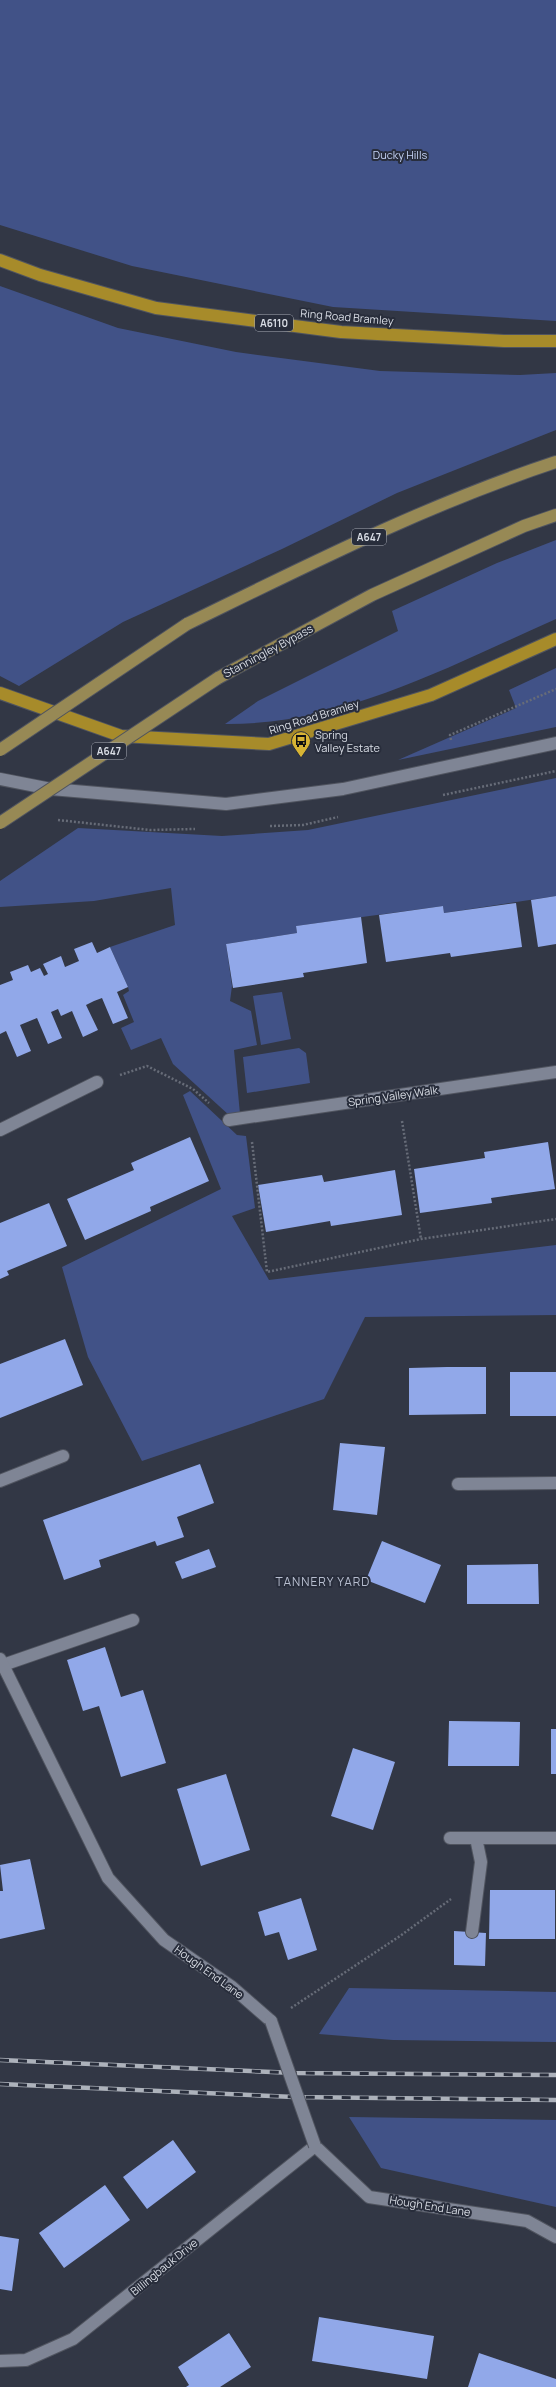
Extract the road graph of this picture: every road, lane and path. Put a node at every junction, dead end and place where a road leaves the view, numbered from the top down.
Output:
1 (0, 260) edge
2 (556, 341) edge
3 (556, 462) edge
4 (556, 516) edge
5 (556, 639) edge
6 (556, 690) edge
7 (0, 693) edge
8 (556, 743) edge
9 (0, 750) edge
10 (456, 765) junction
11 (0, 779) edge
12 (462, 792) dead end
13 (0, 824) edge
14 (556, 1072) edge
15 (97, 1082) joint
16 (402, 1119) dead end
17 (229, 1120) joint
18 (0, 1130) edge
19 (251, 1139) dead end
20 (556, 1219) edge
21 (421, 1239) junction
22 (63, 1456) dead end
23 (0, 1481) edge
24 (556, 1483) edge
25 (458, 1484) dead end
26 (133, 1620) dead end
27 (2, 1662) edge
28 (450, 1838) dead end
29 (476, 1838) junction
30 (556, 1838) edge
31 (455, 1896) dead end
32 (472, 1932) dead end
33 (271, 2021) junction
34 (315, 2146) junction
35 (556, 2237) edge
36 (0, 2361) edge

1 - 2 highway, Ring Road Bramley / A6110
3 - 9 main road, A647, bridge
4 - 13 main road, Stanningley Bypass / A647, bridge
5 - 7 highway, Ring Road Bramley
6 - 10 path
8 - 10 street
10 - 11 street
10 - 12 path
14 - 17 street, Spring Valley Walk
15 - 17 path
15 - 18 street
16 - 21 path
19 - 21 path
20 - 21 path
22 - 23 street
24 - 25 street
26 - 27 street
27 - 33 street, Hough End Lane
28 - 29 street
29 - 30 street
29 - 32 street
31 - 33 path
33 - 34 street, Hough End Lane, bridge
34 - 35 street, Hough End Lane
34 - 36 street, Billingbauk Drive

